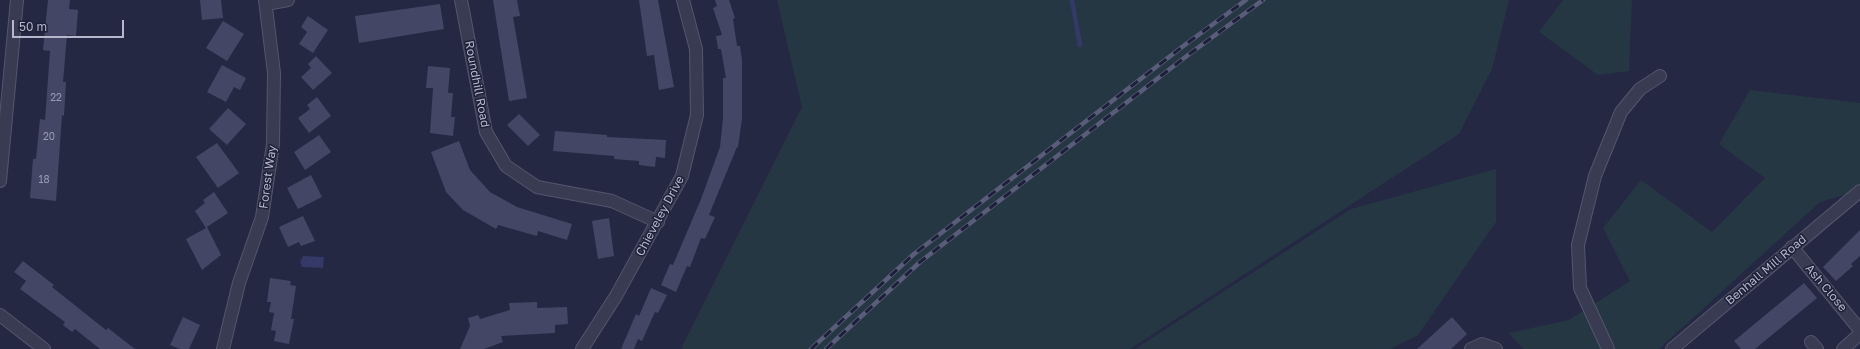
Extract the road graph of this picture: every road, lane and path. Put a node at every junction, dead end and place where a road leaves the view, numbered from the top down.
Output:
1 (17, 0) edge
2 (288, 0) edge
3 (461, 0) edge
4 (683, 0) edge
5 (266, 2) edge
6 (1660, 76) dead end
7 (0, 181) edge
8 (1860, 191) edge
9 (658, 222) junction
10 (1792, 247) junction
11 (0, 315) edge
12 (1860, 330) edge
13 (1860, 334) edge
14 (44, 349) edge
15 (223, 349) edge
16 (582, 349) edge
17 (1471, 349) edge
18 (1496, 349) edge
19 (1608, 349) edge
20 (1672, 349) edge
21 (1843, 349) edge

1 - 7 street
2 - 5 street
3 - 9 street, Roundhill Road
4 - 9 street, Chieveley Drive
5 - 15 street, Forest Way
6 - 19 street
8 - 10 street, Benhall Mill Road
9 - 16 street, Chieveley Drive
10 - 12 street, Ash Close
10 - 20 street, Benhall Mill Road
11 - 14 street
13 - 21 street
17 - 18 street

